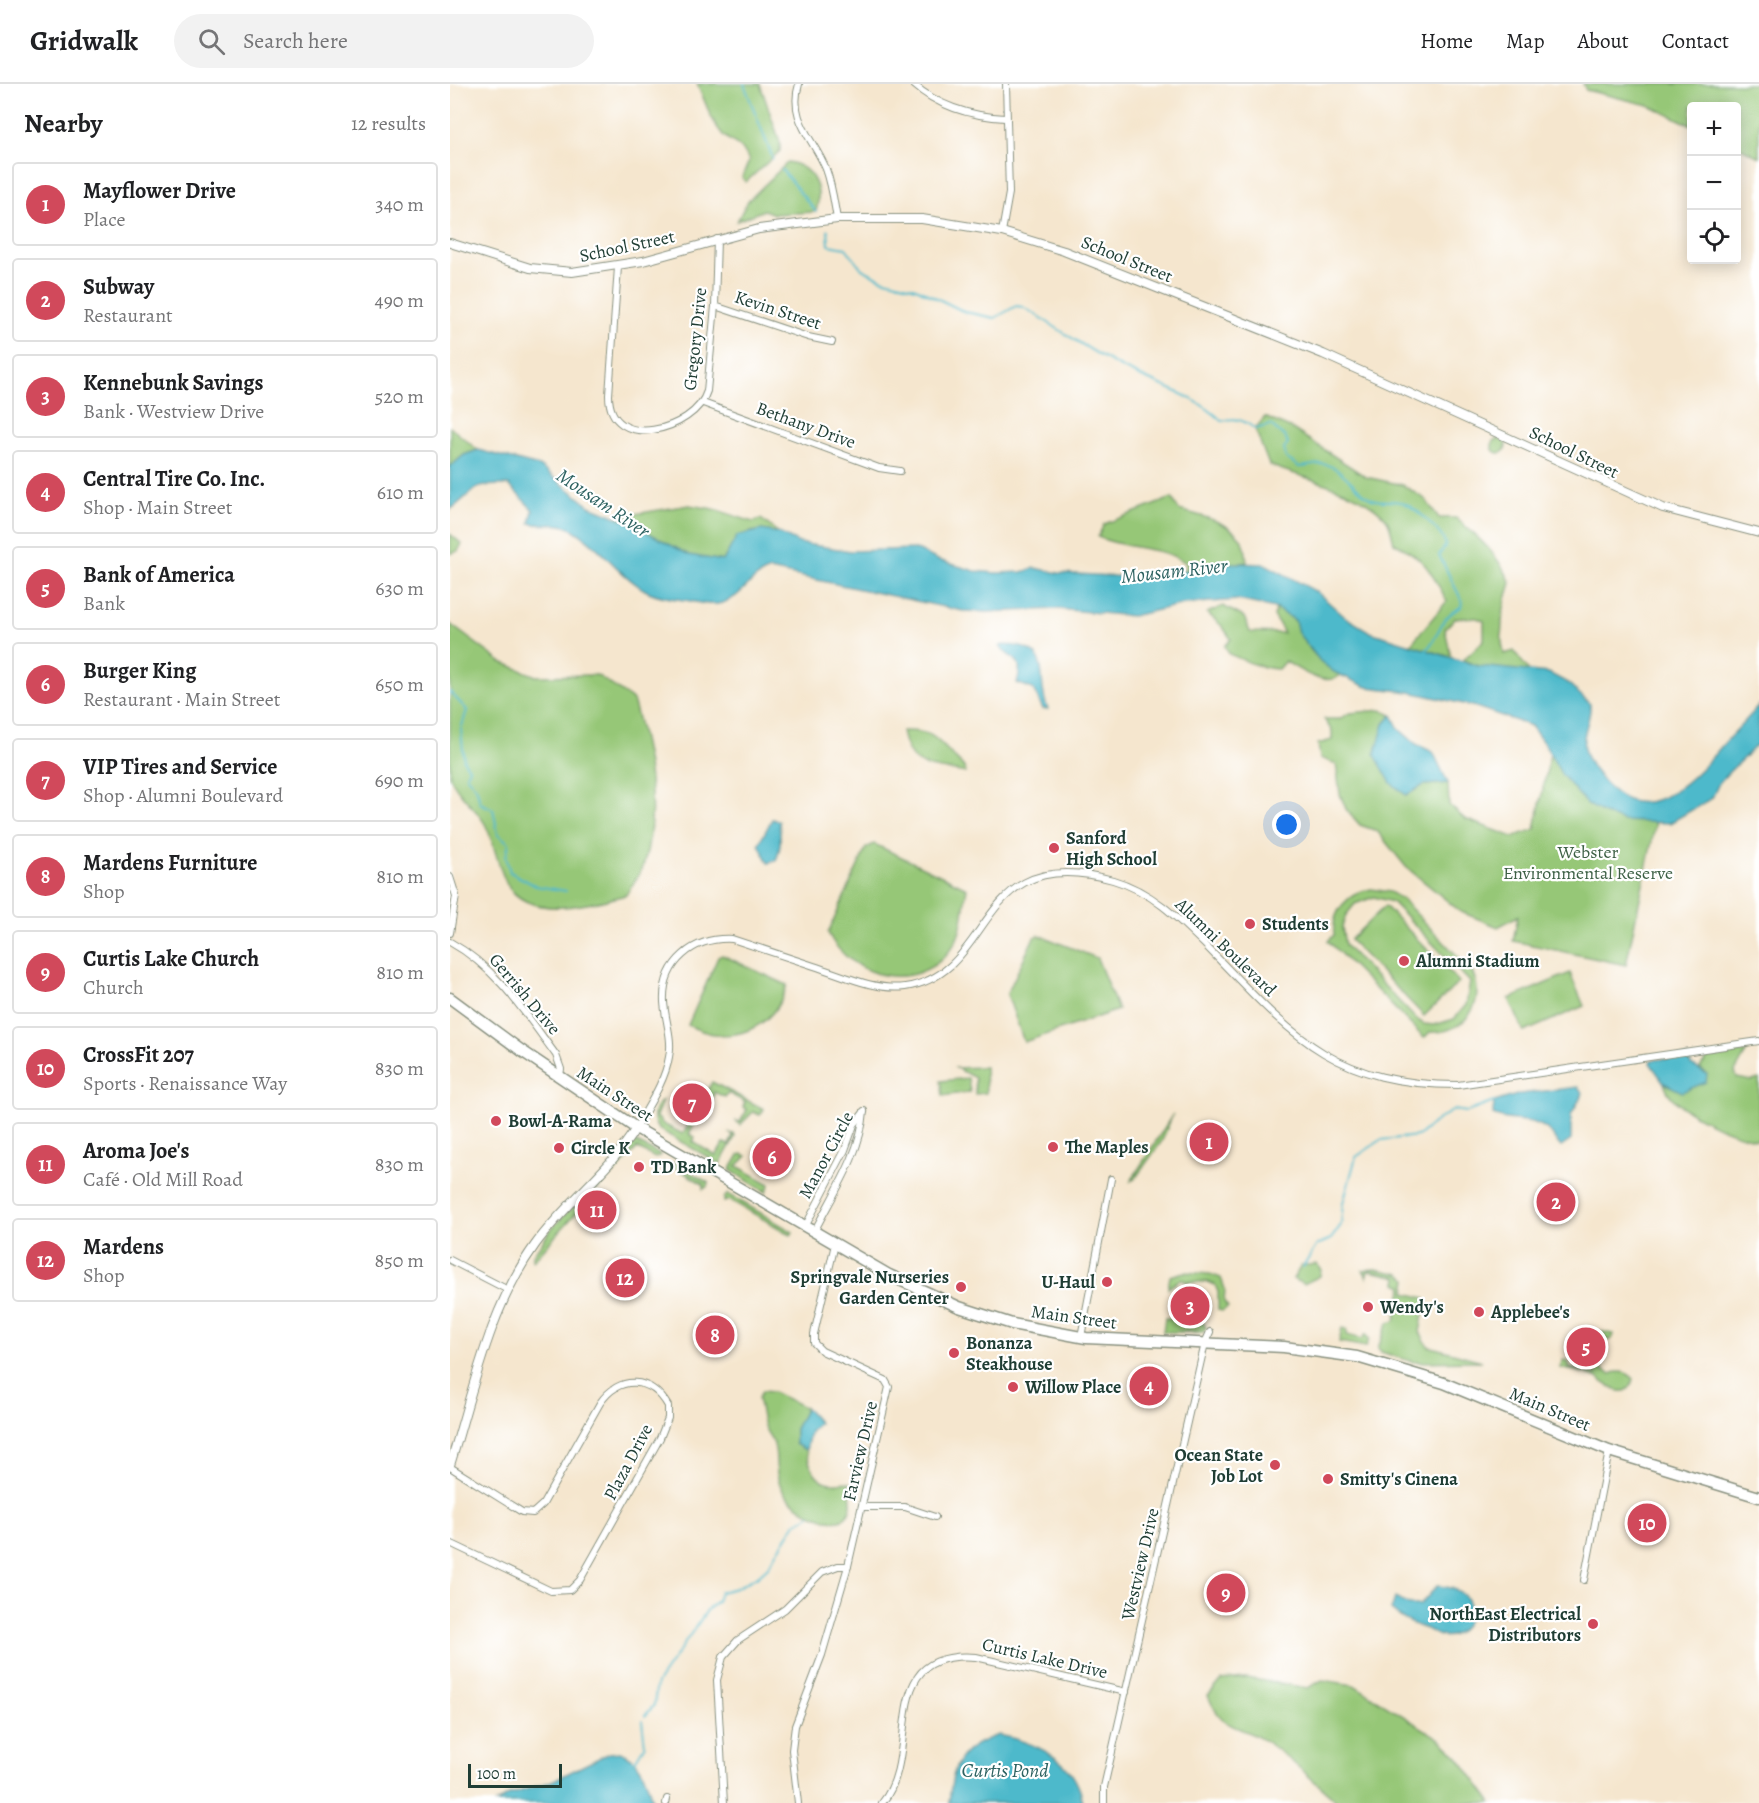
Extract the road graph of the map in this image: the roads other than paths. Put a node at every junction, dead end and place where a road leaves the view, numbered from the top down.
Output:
1 (799, 84) edge
2 (913, 84) edge
3 (1006, 84) edge
4 (1005, 118) junction
5 (837, 219) junction
6 (1002, 232) junction
7 (717, 239) junction
8 (450, 243) edge
9 (618, 267) junction
10 (715, 306) junction
11 (832, 342) dead end
12 (703, 403) junction
13 (900, 471) dead end
14 (1759, 533) edge
15 (450, 877) edge
16 (450, 933) edge
17 (450, 942) edge
18 (450, 998) edge
19 (1759, 1041) edge
20 (560, 1077) junction
21 (636, 1128) junction
22 (1112, 1179) dead end
23 (810, 1229) junction
24 (835, 1244) junction
25 (450, 1260) edge
26 (508, 1290) junction
27 (1210, 1332) dead end
28 (1081, 1337) junction
29 (1205, 1343) junction
30 (1610, 1451) junction
31 (450, 1466) edge
32 (1759, 1497) edge
33 (862, 1507) junction
34 (935, 1517) dead end
35 (450, 1543) edge
36 (848, 1566) junction
37 (1584, 1580) dead end
38 (1126, 1692) junction
39 (724, 1803) edge
40 (798, 1803) edge
41 (882, 1803) edge
42 (1104, 1803) edge

1 - 5 street
2 - 4 street
3 - 4 street
4 - 6 street
5 - 6 street, School Street
5 - 7 street, School Street
6 - 14 street, School Street
7 - 9 street, School Street
7 - 10 street, Gregory Drive
8 - 9 street, School Street
9 - 12 street, Gregory Drive
10 - 11 street, Kevin Street
10 - 12 street, Gregory Drive
12 - 13 street, Bethany Drive
15 - 16 street
17 - 20 street, Gerrish Drive
18 - 20 highway, Main Street
19 - 21 street, Alumni Boulevard
20 - 21 highway, Main Street
21 - 23 highway, Main Street
21 - 26 street
22 - 28 street
23 - 23 street, Manor Circle
23 - 24 highway, Main Street
24 - 28 highway, Main Street
24 - 33 street, Farview Drive
25 - 26 street
26 - 31 street
27 - 29 street, Westview Drive
28 - 29 highway, Main Street
29 - 30 highway, Main Street
29 - 38 street, Westview Drive
30 - 32 highway, Main Street
30 - 37 street
31 - 35 street, Plaza Drive
33 - 34 street
33 - 36 street, Farview Drive
36 - 39 street
36 - 40 street, Farview Drive
38 - 41 street, Curtis Lake Drive
38 - 42 street, Westview Drive

